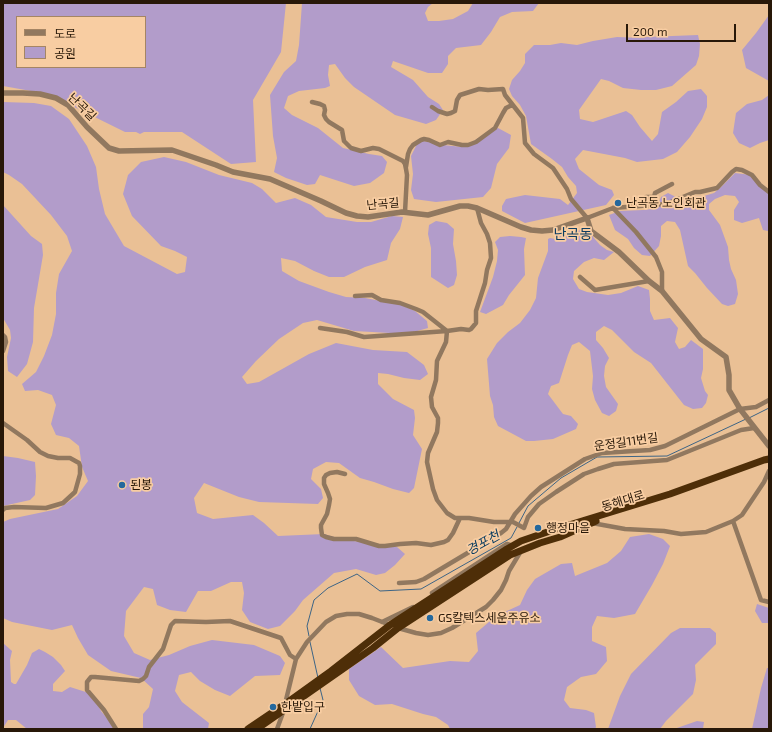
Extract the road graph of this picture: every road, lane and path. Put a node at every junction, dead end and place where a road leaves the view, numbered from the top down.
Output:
1 (3, 93) edge
2 (312, 102) dead end
3 (512, 104) junction
4 (432, 107) dead end
5 (406, 168) junction
6 (672, 184) dead end
7 (769, 192) edge
8 (646, 197) dead end
9 (654, 197) junction
10 (655, 205) junction
11 (478, 208) junction
12 (613, 208) junction
13 (404, 212) junction
14 (587, 218) junction
15 (580, 278) dead end
16 (649, 281) junction
17 (662, 291) junction
18 (355, 296) dead end
19 (320, 328) dead end
20 (447, 331) junction
21 (3, 335) edge
22 (3, 351) edge
23 (769, 400) edge
24 (742, 412) junction
25 (3, 423) edge
26 (753, 426) junction
27 (769, 446) edge
28 (769, 460) edge
29 (769, 471) edge
30 (345, 474) dead end
31 (3, 510) edge
32 (460, 518) junction
33 (733, 521) junction
34 (511, 522) junction
35 (591, 523) junction
36 (513, 546) junction
37 (522, 550) junction
38 (399, 583) dead end
39 (769, 602) edge
40 (382, 622) junction
41 (390, 625) junction
42 (398, 628) junction
43 (296, 659) junction
44 (330, 675) junction
45 (285, 707) junction
46 (116, 729) edge
47 (248, 729) edge
48 (257, 729) edge
49 (277, 729) edge

1 - 13 street, 난곡길
2 - 5 street
3 - 4 street
3 - 5 street
3 - 14 street
5 - 13 street
6 - 9 street
7 - 10 street, 난곡길
8 - 9 street
9 - 10 street
10 - 12 street, 난곡길
11 - 13 street, 난곡길
11 - 14 street, 난곡길
11 - 20 street
12 - 14 street, 난곡길
12 - 17 street
14 - 16 street
15 - 16 street
16 - 17 street
17 - 24 street
18 - 20 street
19 - 20 street
20 - 32 street
21 - 22 street
23 - 24 street, 운정길11번길
24 - 26 street
24 - 34 street, 운정길11번길
25 - 31 street
26 - 27 street
26 - 34 street
28 - 35 highway, 동해대로
28 - 36 highway, 동해대로
29 - 33 street
30 - 32 street
32 - 34 street
33 - 35 street
33 - 39 street
34 - 38 street, 운정길11번길
35 - 37 highway, 동해대로
36 - 40 street
36 - 41 highway, 동해대로
37 - 42 highway, 동해대로
37 - 42 street
40 - 41 street
40 - 43 street
41 - 44 highway, 동해대로
42 - 44 highway, 동해대로
43 - 45 street
43 - 46 street
44 - 45 highway
45 - 47 highway
45 - 48 highway
45 - 49 street

